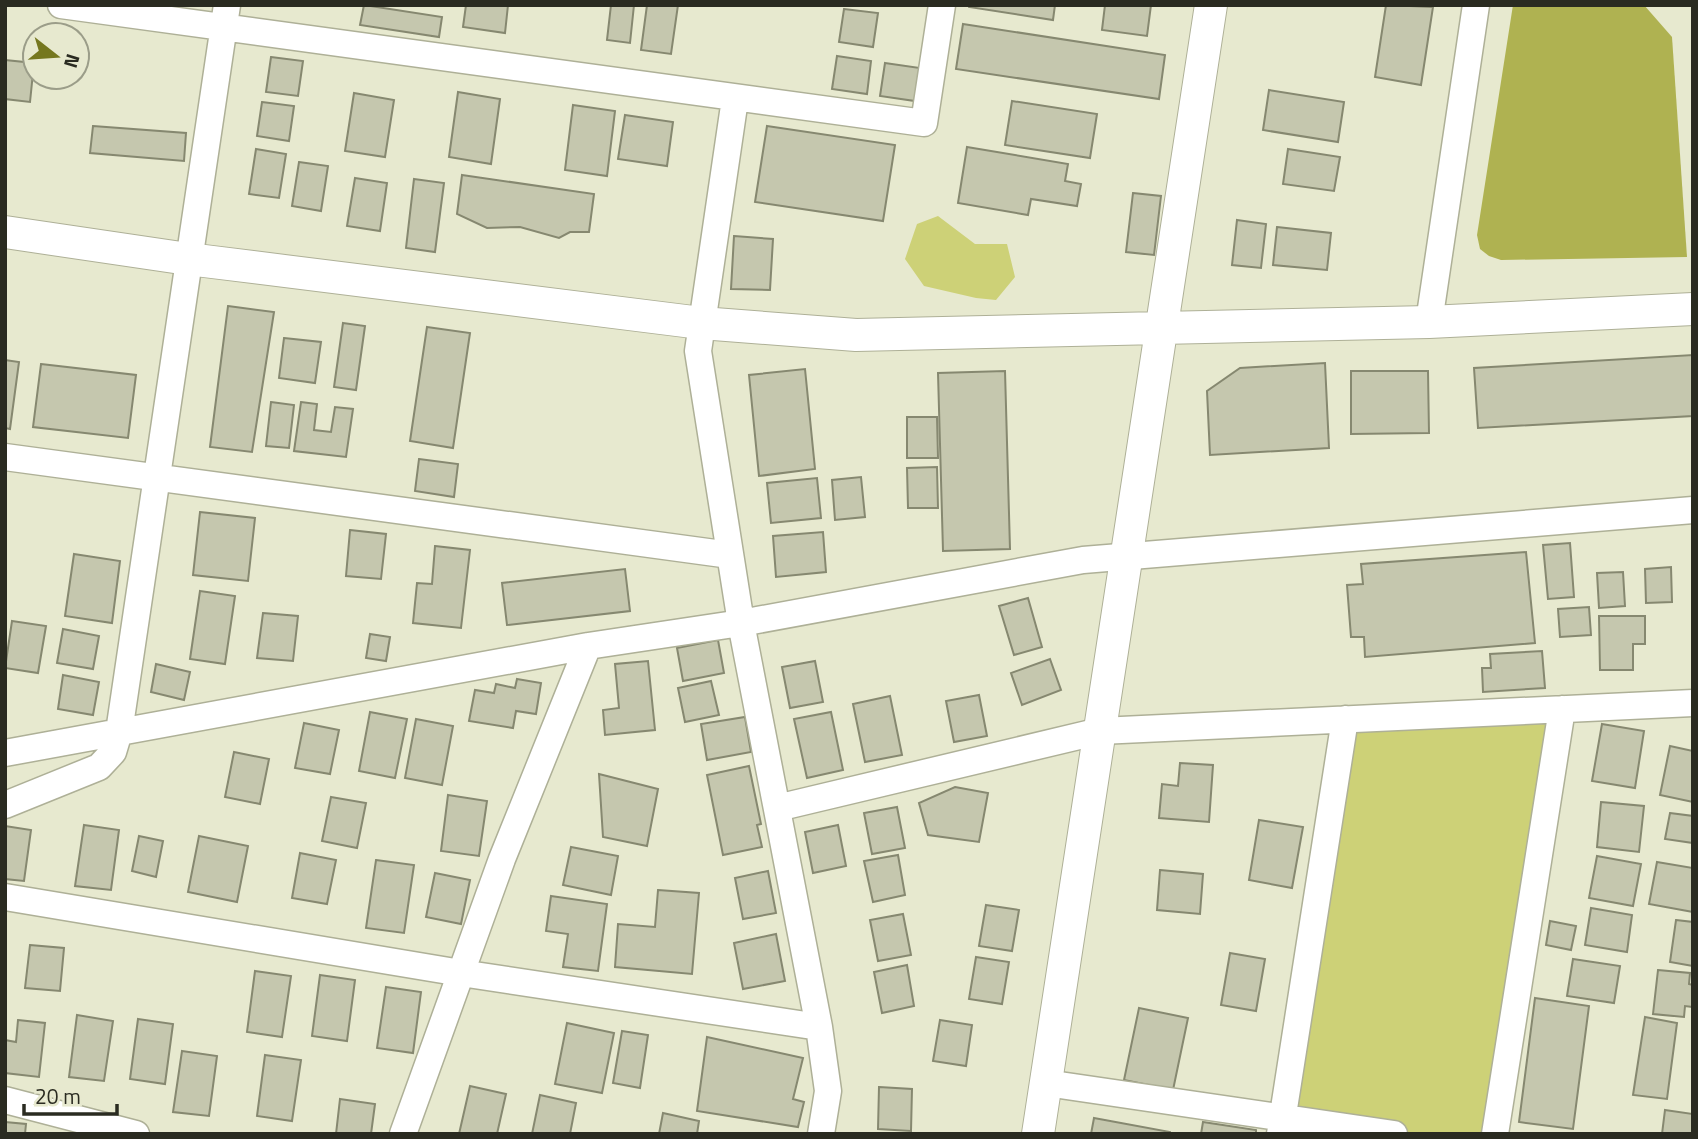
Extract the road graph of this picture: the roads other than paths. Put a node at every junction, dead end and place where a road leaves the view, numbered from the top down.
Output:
1 (61, 5) edge
2 (942, 5) edge
3 (1211, 5) edge
4 (1476, 5) edge
5 (225, 16) edge
6 (735, 99) junction
7 (5, 232) edge
8 (188, 259) junction
9 (1693, 309) edge
10 (1429, 321) junction
11 (701, 323) junction
12 (1163, 329) junction
13 (5, 457) edge
14 (158, 478) junction
15 (1693, 510) edge
16 (730, 555) junction
17 (1128, 558) junction
18 (741, 623) junction
19 (588, 646) junction
20 (1693, 703) edge
21 (1562, 709) junction
22 (1345, 719) junction
23 (1100, 731) junction
24 (119, 732) junction
25 (5, 753) edge
26 (5, 805) edge
27 (777, 808) junction
28 (5, 897) edge
29 (461, 973) junction
30 (819, 1027) junction
31 (1046, 1083) junction
32 (5, 1100) edge
33 (1281, 1126) edge
34 (122, 1132) edge
35 (403, 1134) edge
36 (821, 1134) edge
37 (1038, 1134) edge
38 (1394, 1134) edge
39 (1495, 1134) edge

1 - 5 street
2 - 6 street
3 - 12 street
4 - 10 street
5 - 6 street
5 - 8 street
6 - 11 street
7 - 8 street
8 - 11 street
8 - 14 street
9 - 10 street
10 - 12 street
11 - 12 street
11 - 16 street
12 - 17 street
13 - 14 street
14 - 16 street
14 - 24 street
15 - 17 street
16 - 18 street
17 - 18 street
17 - 23 street
18 - 19 street
18 - 27 street
19 - 24 street
19 - 29 street
20 - 21 street
21 - 22 street
21 - 39 street
22 - 23 street
22 - 33 street
23 - 27 street
23 - 31 street
24 - 25 street
24 - 26 street
27 - 30 street
28 - 29 street
29 - 30 street
29 - 35 street
30 - 36 street
31 - 33 street
31 - 37 street
32 - 34 street
33 - 38 street

